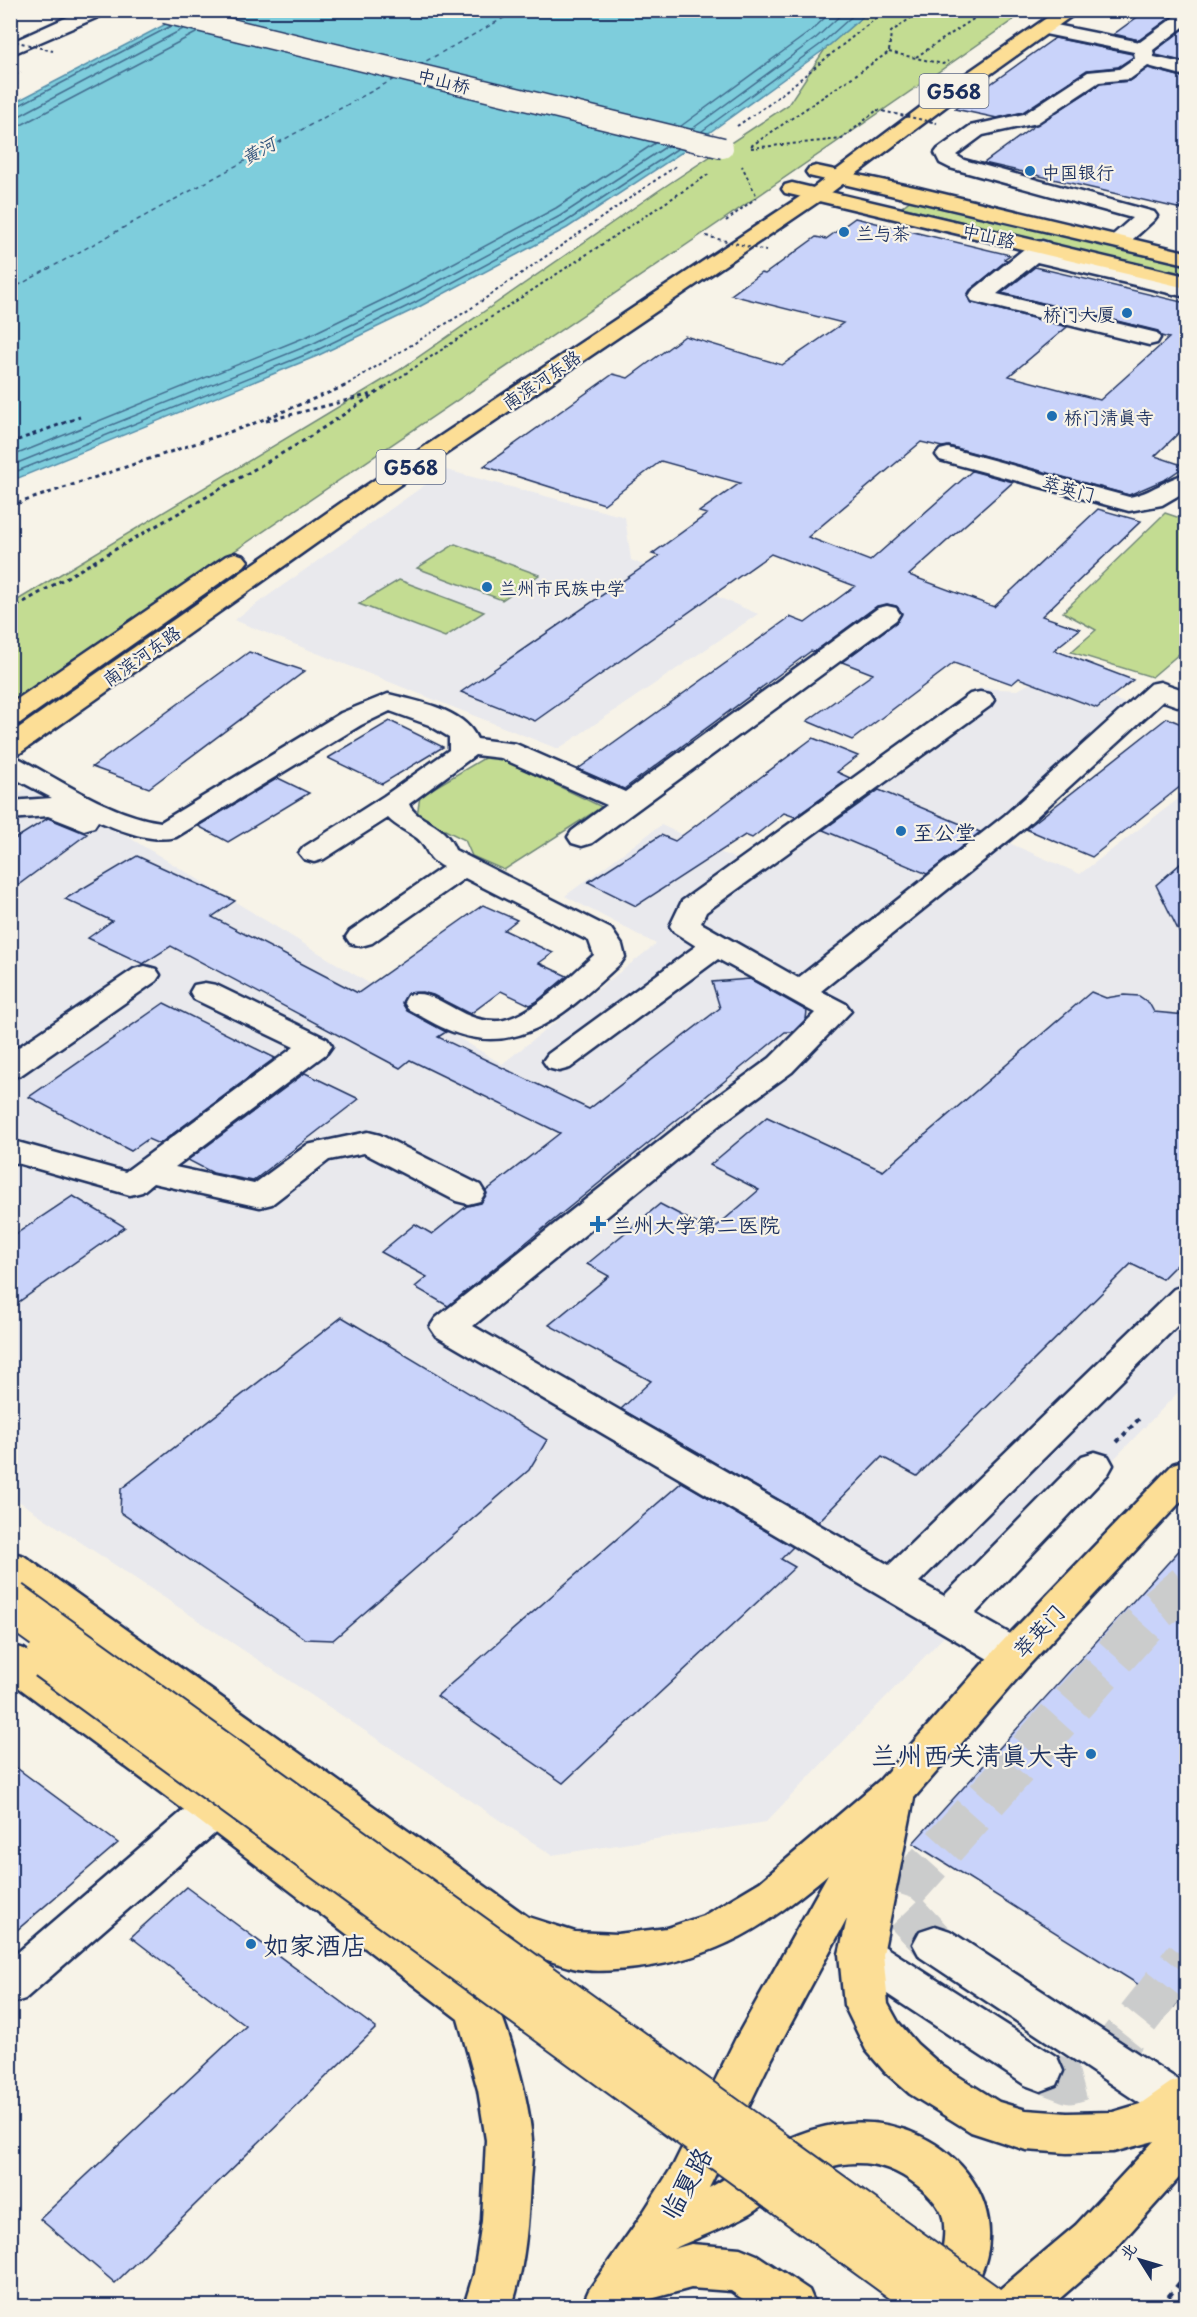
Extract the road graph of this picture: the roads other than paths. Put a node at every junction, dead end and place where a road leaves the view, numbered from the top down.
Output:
1 (75, 10) edge
2 (99, 10) edge
3 (1071, 10) edge
4 (161, 12) edge
5 (1186, 17) edge
6 (1048, 20) edge
7 (10, 39) edge
8 (10, 50) edge
9 (1144, 54) junction
10 (1186, 70) edge
11 (730, 145) road end
12 (840, 176) junction
13 (817, 183) junction
14 (792, 189) joint
15 (1117, 241) junction
16 (1037, 250) junction
17 (1186, 258) edge
18 (1186, 282) edge
19 (1186, 291) edge
20 (1149, 338) dead end
21 (948, 455) dead end
22 (1186, 481) edge
23 (887, 614) dead end
24 (980, 700) dead end
25 (1186, 701) edge
26 (10, 717) edge
27 (463, 746) junction
28 (10, 747) edge
29 (10, 765) edge
30 (627, 803) junction
31 (10, 810) edge
32 (400, 811) junction
33 (98, 828) dead end
34 (582, 837) dead end
35 (322, 860) dead end
36 (464, 866) junction
37 (361, 937) dead end
38 (717, 946) junction
39 (145, 975) dead end
40 (205, 992) dead end
41 (800, 992) junction
42 (419, 1002) dead end
43 (559, 1061) dead end
44 (10, 1068) edge
45 (10, 1150) edge
46 (147, 1171) junction
47 (468, 1193) dead end
48 (1186, 1297) edge
49 (1095, 1465) dead end
50 (1186, 1473) edge
51 (10, 1566) edge
52 (892, 1585) junction
53 (10, 1602) edge
54 (948, 1617) junction
55 (10, 1630) edge
56 (1014, 1655) junction
57 (10, 1660) edge
58 (895, 1791) junction
59 (214, 1809) junction
60 (935, 1944) tunnel mouth
61 (861, 1954) junction
62 (10, 1986) edge
63 (1041, 2071) tunnel mouth
64 (1184, 2113) edge
65 (656, 2234) junction
66 (613, 2296) edge
67 (488, 2307) edge
68 (792, 2307) edge
69 (932, 2307) edge
70 (937, 2307) edge
71 (987, 2307) edge
72 (1016, 2307) edge

1 - 7 street
2 - 8 street
3 - 6 main road, 南滨河东路 / G568
4 - 11 street, 中山桥, bridge
5 - 9 street
6 - 9 street
6 - 12 main road, 南滨河东路 / G568
6 - 13 main road, 南滨河东路 / G568
9 - 10 street
9 - 15 street
12 - 13 main road, 南滨河东路 / G568
12 - 15 main road, 中山路
13 - 14 main road, 中山路
13 - 16 main road, 中山路
13 - 28 main road, 南滨河东路 / G568
14 - 26 main road, 南滨河东路 / G568
15 - 17 main road, 中山路
16 - 18 main road, 中山路
16 - 19 street
16 - 20 street
21 - 22 street, 萃英门
23 - 30 street
24 - 38 street
25 - 41 street
27 - 29 street
27 - 30 street
27 - 32 street
30 - 34 street
31 - 33 street
32 - 35 street
32 - 36 street
36 - 37 street
36 - 42 street
38 - 41 street
38 - 43 street
39 - 44 street
40 - 46 street
41 - 52 street
45 - 46 street
46 - 47 street
48 - 52 street
49 - 54 street
50 - 56 main road, 萃英门
51 - 58 main road
52 - 54 street
53 - 71 main road, bridge
54 - 56 street
55 - 70 main road, bridge
56 - 58 main road, 萃英门
57 - 59 main road
58 - 61 main road
58 - 65 main road, 临夏路
59 - 62 street
59 - 67 main road
60 - 64 street
61 - 63 street
61 - 64 main road
64 - 72 main road
65 - 66 main road, 临夏路
65 - 69 main road
66 - 68 main road

